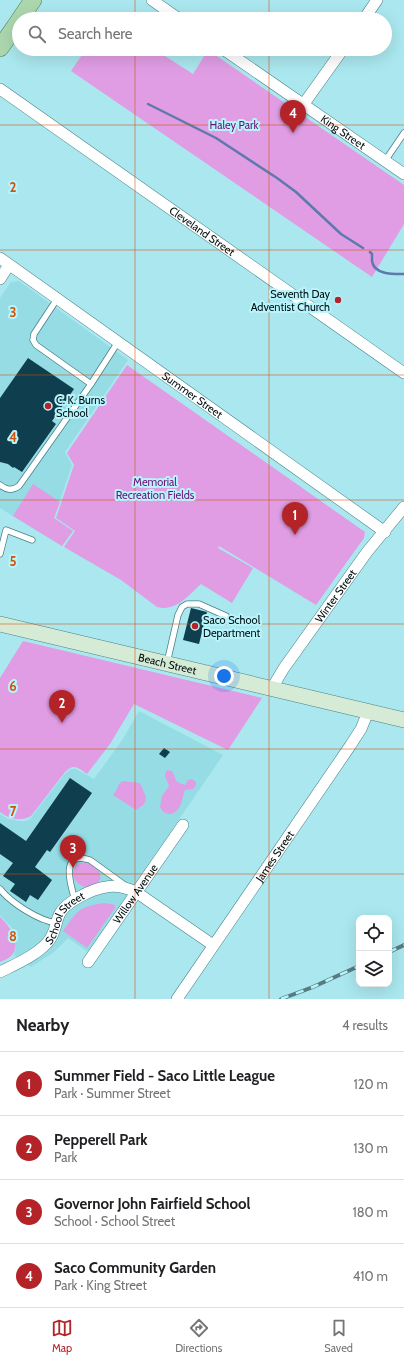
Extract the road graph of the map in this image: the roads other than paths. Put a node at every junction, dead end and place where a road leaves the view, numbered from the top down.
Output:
1 (33, 0) edge
2 (152, 0) edge
3 (377, 0) edge
4 (25, 12) edge
5 (170, 12) edge
6 (369, 12) edge
7 (12, 29) edge
8 (3, 39) edge
9 (233, 56) edge
10 (338, 56) edge
11 (0, 89) edge
12 (303, 105) junction
13 (404, 133) edge
14 (385, 161) junction
15 (404, 174) edge
16 (0, 258) edge
17 (9, 265) junction
18 (0, 279) edge
19 (57, 299) junction
20 (118, 342) junction
21 (404, 373) edge
22 (91, 384) junction
23 (0, 485) edge
24 (404, 507) edge
25 (385, 532) junction
26 (32, 540) dead end
27 (0, 554) edge
28 (226, 616) dead end
29 (0, 624) edge
30 (166, 664) junction
31 (272, 688) junction
32 (368, 712) junction
33 (404, 720) edge
34 (183, 825) dead end
35 (0, 889) edge
36 (135, 892) junction
37 (75, 900) junction
38 (57, 923) junction
39 (213, 945) junction
40 (88, 962) dead end
41 (0, 972) edge
42 (177, 999) edge

1 - 4 main road
2 - 5 street
3 - 6 street
7 - 8 main road
9 - 12 street, King Street
10 - 12 street
11 - 21 street, Cleveland Street
12 - 14 street, King Street
13 - 14 lane
14 - 15 street, King Street
16 - 17 street, Summer Street
17 - 18 street
17 - 19 street, Summer Street
19 - 20 street, Summer Street
19 - 22 lane
20 - 22 lane
20 - 25 street, Summer Street
22 - 23 lane
24 - 25 street, Winter Street
25 - 31 street, Winter Street
26 - 27 lane
28 - 30 lane
29 - 30 main road, Beach Street
30 - 31 main road, Beach Street
31 - 32 main road, Beach Street
32 - 33 main road, Beach Street
32 - 39 street, James Street
34 - 36 street, Willow Avenue
35 - 38 lane
36 - 37 street, School Street
36 - 37 lane
36 - 39 street
36 - 40 street, Willow Avenue
37 - 38 street, School Street
38 - 41 street, School Street
39 - 42 street, James Street

